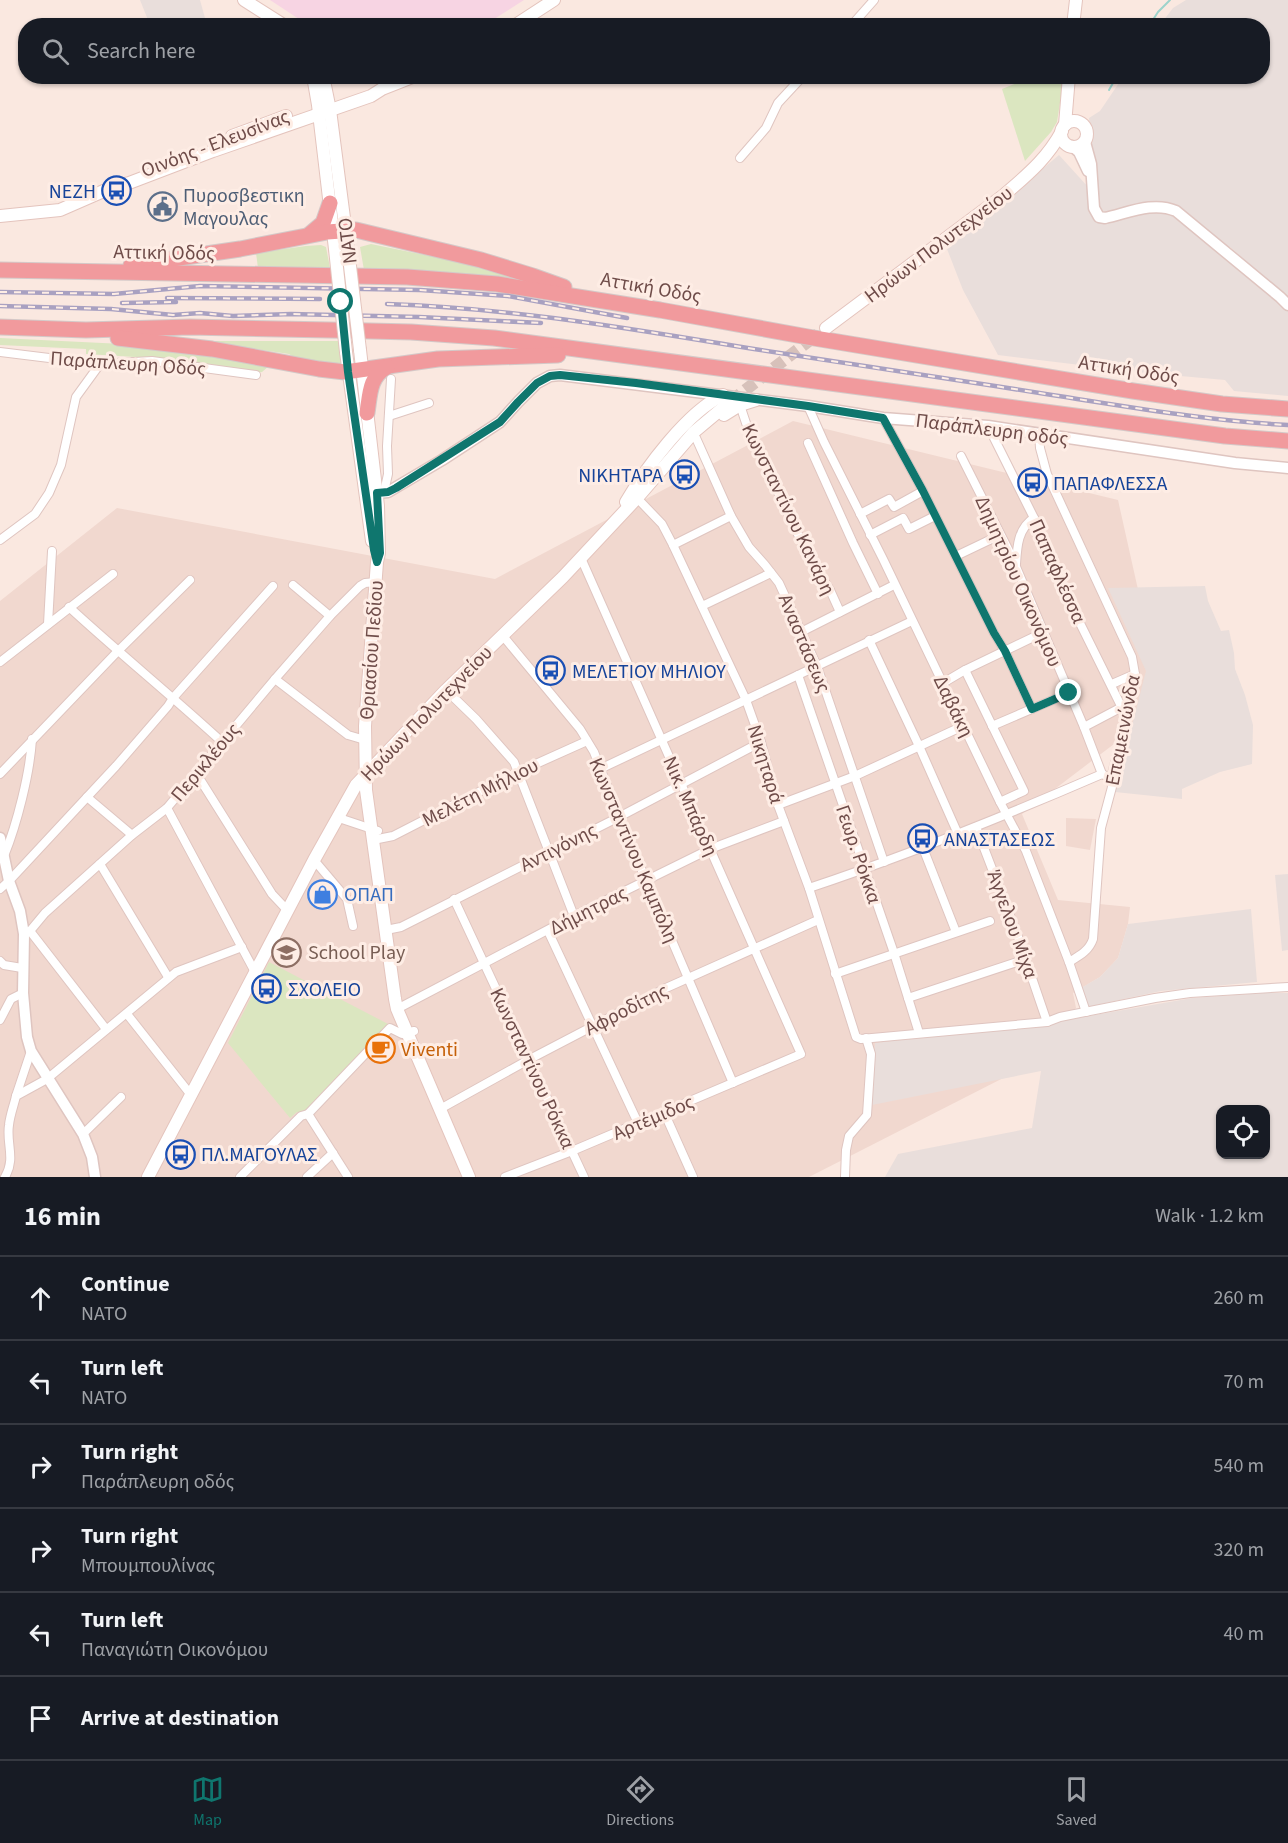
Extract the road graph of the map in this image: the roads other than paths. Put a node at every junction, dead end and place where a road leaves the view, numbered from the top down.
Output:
1 (244, 0) edge
2 (554, 0) edge
3 (874, 0) edge
4 (1076, 0) edge
5 (272, 18) edge
6 (526, 18) edge
7 (858, 18) edge
8 (1074, 18) edge
9 (316, 84) edge
10 (323, 84) edge
11 (395, 84) edge
12 (796, 84) edge
13 (1068, 84) edge
14 (1068, 91) junction
15 (324, 107) junction
16 (301, 120) junction
17 (1077, 121) junction
18 (1063, 128) junction
19 (322, 134) junction
20 (1085, 142) junction
21 (1070, 146) junction
22 (1047, 156) junction
23 (740, 158) dead end
24 (1091, 179) junction
25 (115, 186) junction
26 (330, 203) junction
27 (0, 216) edge
28 (340, 231) junction
29 (306, 236) junction
30 (0, 270) edge
31 (41, 271) junction
32 (576, 296) junction
33 (1288, 305) edge
34 (0, 327) edge
35 (826, 328) tunnel mouth
36 (86, 330) junction
37 (0, 352) edge
38 (634, 357) junction
39 (100, 364) junction
40 (355, 371) junction
41 (389, 373) junction
42 (256, 375) dead end
43 (705, 392) junction
44 (731, 400) junction
45 (756, 400) junction
46 (429, 403) dead end
47 (808, 406) junction
48 (705, 407) junction
49 (1288, 409) edge
50 (367, 413) junction
51 (389, 416) junction
52 (883, 418) junction
53 (988, 426) junction
54 (1039, 433) junction
55 (696, 438) junction
56 (1288, 441) edge
57 (808, 443) dead end
58 (961, 456) dead end
59 (1288, 468) edge
60 (923, 491) junction
61 (380, 493) junction
62 (637, 498) junction
63 (860, 514) junction
64 (730, 516) junction
65 (935, 516) junction
66 (618, 517) junction
67 (1034, 518) junction
68 (870, 535) junction
69 (1000, 535) junction
70 (0, 540) edge
71 (673, 544) junction
72 (52, 550) dead end
73 (956, 556) junction
74 (581, 558) junction
75 (377, 562) junction
76 (1016, 570) junction
77 (771, 573) junction
78 (113, 574) dead end
79 (190, 580) dead end
80 (376, 582) junction
81 (273, 585) dead end
82 (293, 585) dead end
83 (894, 585) junction
84 (878, 594) junction
85 (702, 606) junction
86 (69, 608) junction
87 (840, 612) junction
88 (330, 616) junction
89 (912, 621) junction
90 (48, 624) junction
91 (801, 632) junction
92 (1044, 632) junction
93 (503, 636) junction
94 (869, 640) junction
95 (1005, 651) junction
96 (117, 652) junction
97 (0, 662) edge
98 (817, 666) junction
99 (965, 670) junction
100 (1135, 674) junction
101 (798, 675) junction
102 (275, 679) junction
103 (942, 683) junction
104 (1112, 684) junction
105 (446, 690) junction
106 (1069, 693) junction
107 (173, 698) junction
108 (746, 700) junction
109 (1122, 707) junction
110 (1032, 709) junction
111 (1127, 716) junction
112 (963, 726) junction
113 (992, 726) junction
114 (1084, 727) junction
115 (33, 739) junction
116 (365, 740) junction
117 (661, 740) junction
118 (587, 741) junction
119 (222, 742) junction
120 (761, 742) junction
121 (920, 746) junction
122 (600, 769) junction
123 (518, 772) junction
124 (196, 773) junction
125 (0, 774) edge
126 (1102, 774) junction
127 (366, 775) junction
128 (855, 776) junction
129 (1112, 778) junction
130 (681, 784) junction
131 (834, 784) junction
132 (87, 797) junction
133 (1000, 802) junction
134 (777, 805) junction
135 (167, 808) junction
136 (1006, 815) junction
137 (619, 817) junction
138 (339, 818) junction
139 (784, 821) junction
140 (976, 827) junction
141 (958, 834) junction
142 (132, 835) junction
143 (375, 835) junction
144 (0, 838) edge
145 (923, 848) junction
146 (710, 849) junction
147 (548, 852) junction
148 (3, 856) junction
149 (314, 860) junction
150 (884, 862) junction
151 (100, 864) junction
152 (865, 870) junction
153 (647, 880) junction
154 (9, 881) junction
155 (808, 888) junction
156 (0, 889) edge
157 (454, 899) junction
158 (288, 911) junction
159 (574, 916) junction
160 (818, 920) junction
161 (990, 921) dead end
162 (353, 926) dead end
163 (389, 929) junction
164 (549, 931) junction
165 (956, 932) junction
166 (27, 933) junction
167 (242, 947) junction
168 (754, 948) junction
169 (894, 953) junction
170 (1026, 959) junction
171 (0, 961) edge
172 (483, 962) junction
173 (1069, 962) junction
174 (22, 968) junction
175 (255, 972) junction
176 (835, 974) junction
177 (168, 976) junction
178 (688, 978) junction
179 (1288, 987) edge
180 (23, 993) junction
181 (908, 998) junction
182 (400, 1008) junction
183 (1086, 1012) junction
184 (127, 1014) junction
185 (0, 1020) edge
186 (1047, 1022) junction
187 (593, 1026) junction
188 (106, 1029) junction
189 (411, 1033) junction
190 (919, 1033) junction
191 (867, 1038) junction
192 (31, 1051) junction
193 (801, 1054) joint
194 (530, 1059) junction
195 (47, 1079) junction
196 (733, 1083) junction
197 (191, 1095) junction
198 (16, 1096) junction
199 (121, 1097) dead end
200 (442, 1107) junction
201 (664, 1112) junction
202 (308, 1114) junction
203 (638, 1123) junction
204 (83, 1134) junction
205 (572, 1151) junction
206 (333, 1153) junction
207 (5, 1177) edge
208 (95, 1177) edge
209 (148, 1177) edge
210 (240, 1177) edge
211 (307, 1177) edge
212 (348, 1177) edge
213 (469, 1177) edge
214 (476, 1177) edge
215 (505, 1177) edge
216 (584, 1177) edge
217 (693, 1177) edge
218 (845, 1177) edge

1 - 5 main road
2 - 6 main road
3 - 7 street
4 - 8 main road
9 - 15 main road, ΝΑΤΟ
10 - 15 main road, ΝΑΤΟ
11 - 15 main road
12 - 23 street
13 - 14 main road, Ηρώων Πολυτεχνείου
14 - 17 main road, Ηρώων Πολυτεχνείου
14 - 18 main road, Ηρώων Πολυτεχνείου
15 - 16 main road, Οινόης - Ελευσίνας
15 - 19 main road, ΝΑΤΟ
15 - 25 main road, Οινόης - Ελευσίνας
15 - 28 main road, ΝΑΤΟ
16 - 19 main road
16 - 25 main road, Οινόης - Ελευσίνας
17 - 18 main road
17 - 20 main road
18 - 21 main road
18 - 22 main road, Ηρώων Πολυτεχνείου
19 - 26 main road, ΝΑΤΟ
20 - 21 main road
20 - 24 street
21 - 22 main road, Ηρώων Πολυτεχνείου
21 - 24 street
22 - 35 main road, Ηρώων Πολυτεχνείου
24 - 33 street
25 - 27 main road, Οινόης - Ελευσίνας
26 - 28 main road, ΝΑΤΟ
26 - 29 highway
28 - 29 highway
28 - 32 highway
28 - 40 main road, ΝΑΤΟ, bridge
28 - 40 main road, ΝΑΤΟ, bridge
29 - 31 highway
30 - 31 highway, Αττική Οδός
31 - 32 highway, Αττική Οδός
32 - 49 highway, Αττική Οδός
34 - 36 highway
36 - 38 highway
36 - 40 highway
37 - 39 street, Παράπλευρη Οδός
38 - 41 highway
38 - 56 highway
39 - 42 street, Παράπλευρη Οδός
39 - 70 street
40 - 41 highway
40 - 50 main road, ΝΑΤΟ
40 - 75 main road, ΝΑΤΟ
41 - 50 highway
41 - 51 street
43 - 44 street, Παράπλευρη οδός
43 - 48 main road
43 - 61 street, Παράπλευρη οδός
44 - 45 main road
44 - 45 street, Παράπλευρη οδός
44 - 48 main road
44 - 55 main road
44 - 62 main road, Ηρώων Πολυτεχνείου
44 - 87 street, Κωνσταντίνου Κανάρη
45 - 47 street, Παράπλευρη οδός
46 - 51 street
47 - 52 street, Παράπλευρη οδός
47 - 63 street, Δαβάκη
48 - 66 main road
50 - 61 main road, ΝΑΤΟ
51 - 61 street
52 - 53 street, Παράπλευρη οδός
52 - 60 street
53 - 54 street, Παράπλευρη οδός
53 - 67 street, Παπαφλέσσα
54 - 59 street, Παράπλευρη οδός
54 - 100 street, Επαμεινώνδα
55 - 62 main road
55 - 64 street, Αναστάσεως
57 - 84 street
58 - 69 street, Δημητρίου Οικονόμου
60 - 63 street
60 - 65 street
61 - 75 main road, ΝΑΤΟ
62 - 66 main road, Ηρώων Πολυτεχνείου
62 - 71 street, Νικηταρά
63 - 68 street, Δαβάκη
64 - 71 street
64 - 77 street, Αναστάσεως
65 - 68 street
65 - 73 street
66 - 74 main road, Ηρώων Πολυτεχνείου
67 - 76 street
67 - 104 street, Παπαφλέσσα
68 - 83 street, Δαβάκη
69 - 73 street
69 - 76 street, Δημητρίου Οικονόμου
71 - 85 street, Νικηταρά
72 - 90 street
73 - 95 street
74 - 93 main road, Ηρώων Πολυτεχνείου
74 - 117 street, Νικ. Μπάρδη
75 - 80 main road, Θριασίου Πεδίου
76 - 92 street, Δημητρίου Οικονόμου
77 - 85 street
77 - 91 street, Αναστάσεως
78 - 86 street
79 - 96 street
80 - 88 street, Περικλέους
80 - 116 main road, Θριασίου Πεδίου
81 - 107 street
82 - 88 street
83 - 84 street
83 - 89 street, Δαβάκη
84 - 87 street
85 - 108 street, Νικηταρά
86 - 90 street
86 - 96 street
87 - 91 street
88 - 102 street, Περικλέους
89 - 94 street
89 - 103 street, Δαβάκη
90 - 97 street
91 - 98 street, Αναστάσεως
92 - 95 street
92 - 106 street, Δημητρίου Οικονόμου
93 - 105 main road, Ηρώων Πολυτεχνείου
93 - 118 street, Κωνσταντίνου Καμπόλη
94 - 98 street
94 - 121 street
95 - 99 street
95 - 110 street
96 - 107 street
96 - 115 street
98 - 101 street
98 - 128 street, Αναστάσεως
99 - 103 street
99 - 113 street
100 - 104 street
100 - 111 street, Επαμεινώνδα
101 - 108 street
101 - 131 street, Γεωρ. Ρόκκα
102 - 116 street
102 - 119 street, Περικλέους
103 - 112 street, Δαβάκη
104 - 109 street, Παπαφλέσσα
105 - 123 street
105 - 127 main road, Ηρώων Πολυτεχνείου
106 - 110 street
106 - 114 street, Δημητρίου Οικονόμου
107 - 119 street
107 - 132 street
108 - 117 street
108 - 120 street, Νικηταρά
109 - 111 street, Παπαφλέσσα
109 - 114 street
110 - 113 street
111 - 129 street, Επαμεινώνδα
112 - 121 street
112 - 133 street, Δαβάκη
113 - 133 street
114 - 126 street, Δημητρίου Οικονόμου
115 - 125 street
115 - 148 street
116 - 127 main road, Θριασίου Πεδίου
117 - 122 street
117 - 130 street, Νικ. Μπάρδη
118 - 122 street, Κωνσταντίνου Καμπόλη
118 - 123 street, Μελέτη Μήλιου
119 - 124 street, Περικλέους
120 - 130 street, Αντιγόνης
120 - 134 street, Νικηταρά
121 - 128 street
121 - 141 street
122 - 137 street, Κωνσταντίνου Καμπόλη
123 - 143 street, Μελέτη Μήλιου
123 - 147 street
124 - 135 street, Περικλέους
124 - 158 street
126 - 129 street
126 - 136 street
127 - 138 main road, Ηρώων Πολυτεχνείου
127 - 143 main road, Θριασίου Πεδίου
128 - 131 street
128 - 150 street, Αναστάσεως
129 - 173 street, Επαμεινώνδα
130 - 137 street, Αντιγόνης
130 - 146 street, Νικ. Μπάρδη
131 - 134 street
131 - 152 street, Γεωρ. Ρόκκα
132 - 142 street
132 - 154 street
133 - 136 street, Δαβάκη
134 - 139 street, Νικηταρά
135 - 142 street, Περικλέους
135 - 167 street
136 - 140 street
136 - 173 street, Δαβάκη
137 - 147 street, Αντιγόνης
137 - 153 street, Κωνσταντίνου Καμπόλη
138 - 143 street
138 - 149 main road, Ηρώων Πολυτεχνείου
139 - 146 street, Δήμητρας
139 - 155 street, Νικηταρά
140 - 141 street
140 - 170 street, Άγγελου Μίχα
141 - 145 street
142 - 151 street, Περικλέους
143 - 163 main road, Θριασίου Πεδίου
144 - 148 street
145 - 150 street
145 - 165 street
146 - 153 street, Δήμητρας
146 - 168 street, Νικ. Μπάρδη
147 - 157 street, Αντιγόνης
147 - 159 street
148 - 154 street
149 - 158 main road, Ηρώων Πολυτεχνείου
149 - 162 street
150 - 152 street
151 - 166 street, Περικλέους
151 - 177 street
152 - 155 street
152 - 169 street, Γεωρ. Ρόκκα
153 - 159 street, Δήμητρας
153 - 178 street, Κωνσταντίνου Καμπόλη
154 - 156 street
154 - 166 street
155 - 160 street, Νικηταρά
157 - 163 street, Αντιγόνης
157 - 172 street, Κωνσταντίνου Ρόκκα
158 - 175 main road, Ηρώων Πολυτεχνείου
159 - 164 street, Δήμητρας
160 - 168 street, Αφροδίτης
160 - 176 street, Νικηταρά
161 - 165 street
163 - 182 main road, Θριασίου Πεδίου
164 - 172 street, Δήμητρας
164 - 187 street
165 - 169 street
166 - 174 street
166 - 188 street
167 - 175 street
167 - 177 street
168 - 178 street, Αφροδίτης
168 - 193 street, Νικ. Μπάρδη
169 - 176 street
169 - 181 street, Γεωρ. Ρόκκα
170 - 181 street
170 - 186 street, Άγγελου Μίχα
171 - 174 street
172 - 182 street, Δήμητρας
172 - 194 street, Κωνσταντίνου Ρόκκα
173 - 183 street, Δαβάκη
174 - 180 street
175 - 197 main road, Ηρώων Πολυτεχνείου
176 - 191 street, Νικηταρά
177 - 184 street
178 - 187 street, Αφροδίτης
178 - 196 street, Κωνσταντίνου Καμπόλη
179 - 183 street
180 - 185 street
180 - 192 street
181 - 190 street, Γεωρ. Ρόκκα
182 - 189 main road, Θριασίου Πεδίου
183 - 186 street
184 - 188 street
184 - 197 street
186 - 190 street
187 - 194 street, Αφροδίτης
187 - 203 street
188 - 195 street
189 - 200 main road, Θριασίου Πεδίου
189 - 202 street
190 - 191 street
191 - 218 street
192 - 195 street
192 - 198 street
193 - 196 street, Αρτέμιδος
194 - 200 street, Αφροδίτης
194 - 205 street, Κωνσταντίνου Ρόκκα
195 - 198 street
195 - 204 street
196 - 201 street, Αρτέμιδος
197 - 209 main road, Ηρώων Πολυτεχνείου
198 - 207 street
199 - 204 street
200 - 213 main road, Θριασίου Πεδίου
200 - 214 main road, Θριασίου Πεδίου
201 - 203 street, Αρτέμιδος
201 - 217 street
202 - 206 street
202 - 210 street
203 - 205 street, Αρτέμιδος
204 - 208 street
205 - 215 street, Αρτέμιδος
205 - 216 street, Κωνσταντίνου Ρόκκα
206 - 211 street
206 - 212 street

